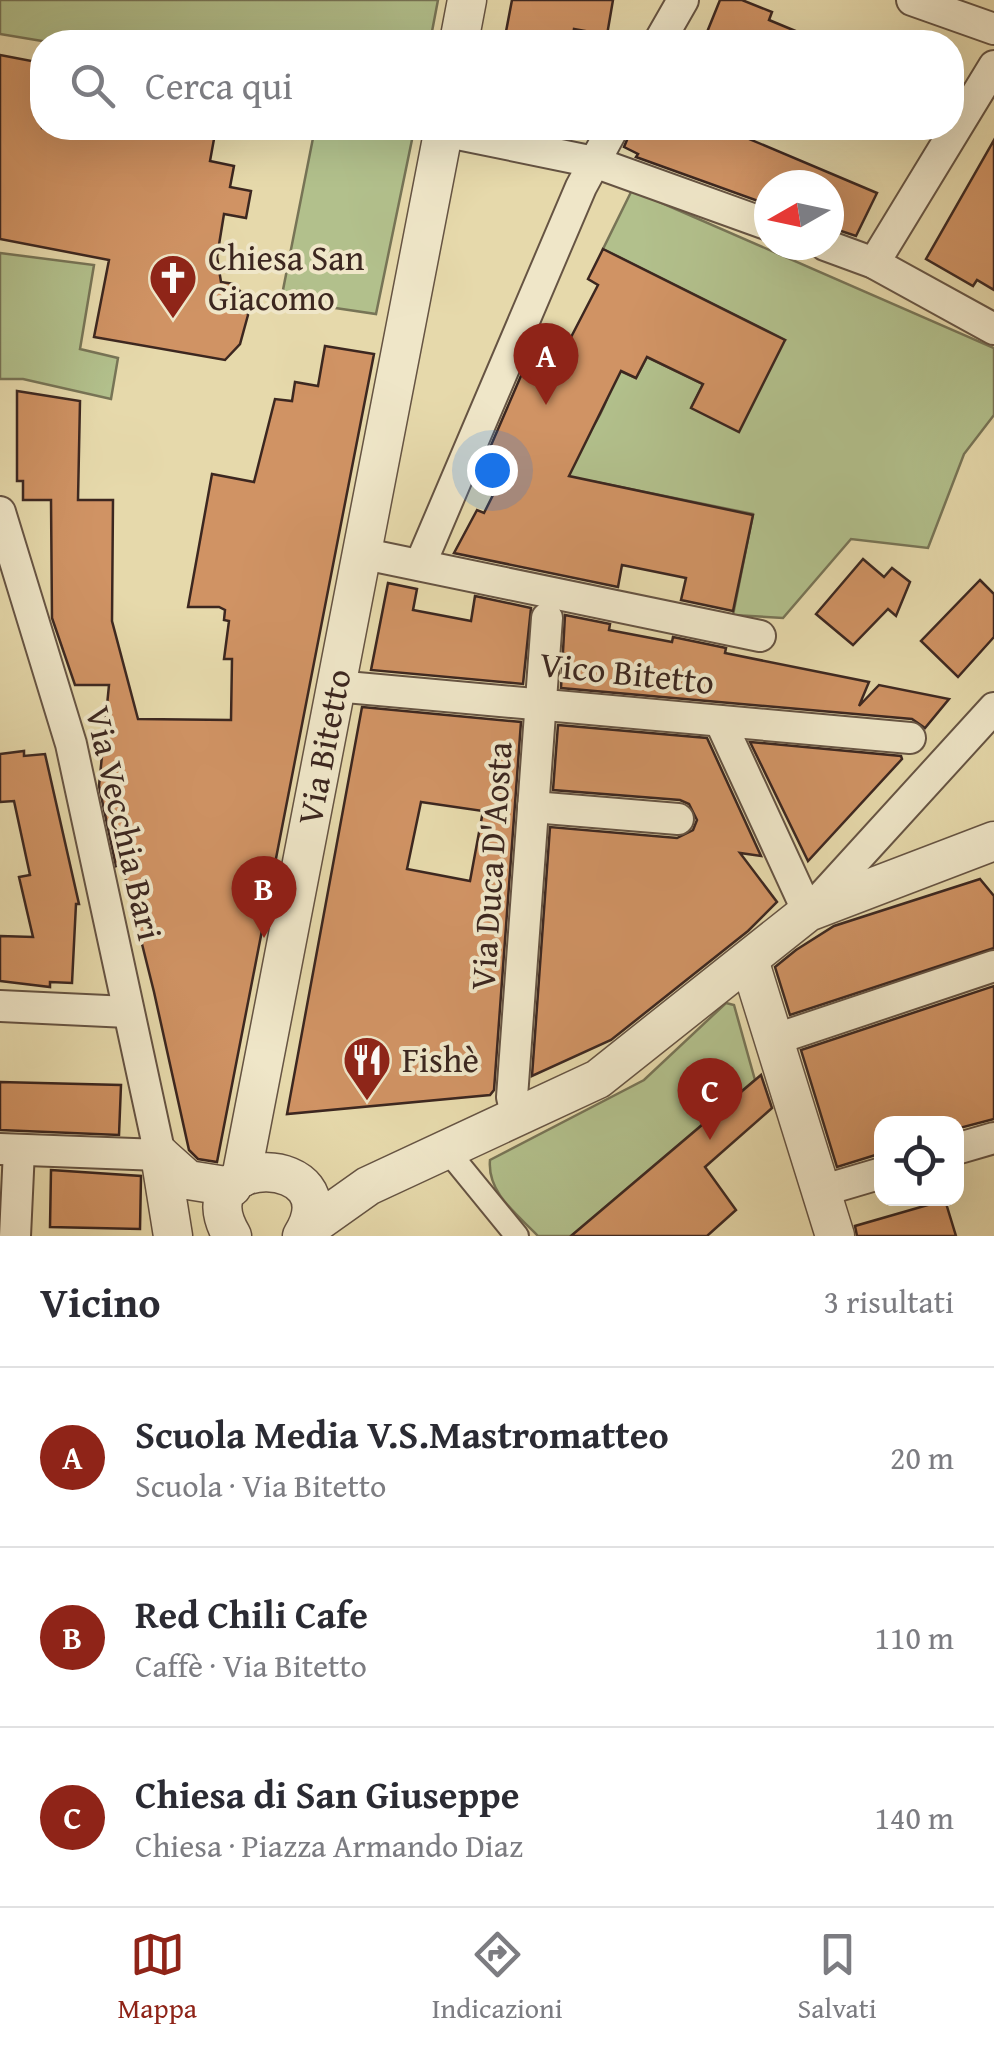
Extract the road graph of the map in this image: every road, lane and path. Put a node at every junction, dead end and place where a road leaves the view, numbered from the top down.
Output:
1 (467, 0) edge
2 (682, 0) edge
3 (912, 0) edge
4 (994, 29) edge
5 (462, 30) edge
6 (666, 30) edge
7 (994, 66) edge
8 (964, 115) edge
9 (442, 140) edge
10 (494, 140) edge
11 (606, 140) edge
12 (949, 140) edge
13 (594, 162) junction
14 (754, 220) edge
15 (844, 252) edge
16 (874, 262) junction
17 (994, 329) edge
18 (0, 512) edge
19 (360, 554) junction
20 (420, 565) junction
21 (547, 618) dead end
22 (760, 636) dead end
23 (335, 686) junction
24 (540, 702) junction
25 (994, 708) edge
26 (720, 721) junction
27 (910, 738) dead end
28 (532, 807) junction
29 (678, 819) dead end
30 (994, 841) edge
31 (808, 912) junction
32 (750, 962) junction
33 (994, 966) edge
34 (0, 1006) edge
35 (128, 1012) junction
36 (776, 1039) junction
37 (253, 1118) junction
38 (517, 1118) junction
39 (994, 1138) edge
40 (964, 1147) edge
41 (10, 1149) edge
42 (446, 1149) junction
43 (160, 1155) junction
44 (874, 1175) edge
45 (294, 1179) junction
46 (368, 1186) junction
47 (821, 1191) junction
48 (233, 1201) edge
49 (304, 1233) edge
50 (15, 1236) edge
51 (173, 1236) edge
52 (190, 1236) edge
53 (517, 1236) edge
54 (835, 1236) edge

1 - 5 street
2 - 6 street
3 - 4 street
7 - 8 street
9 - 19 street, Via Bitetto
10 - 13 street
11 - 13 street
12 - 16 street
13 - 14 street
13 - 20 street
15 - 16 street
16 - 17 street
18 - 35 street, Via Vecchia Bari
19 - 20 street
19 - 23 street, Via Bitetto
20 - 22 street
21 - 24 street, Via Duca D'Aosta
23 - 24 street, Vico Bitetto
23 - 37 street, Via Bitetto
24 - 26 street, Vico Bitetto
24 - 28 street, Via Duca D'Aosta
25 - 31 street
26 - 27 street, Vico Bitetto
26 - 31 street
28 - 29 street
28 - 38 street, Via Duca D'Aosta
30 - 31 street
31 - 32 street
32 - 36 street
32 - 38 street
33 - 36 street
34 - 35 street
35 - 43 street, Via Vecchia Bari
36 - 47 street
37 - 45 street
37 - 48 street, Via Bitetto
38 - 42 street
39 - 40 street
41 - 43 street
41 - 50 street
42 - 46 street
42 - 53 street
43 - 48 street
43 - 51 street
44 - 47 street
45 - 46 street
45 - 48 street
45 - 49 street
46 - 49 street
47 - 54 street
48 - 52 street

